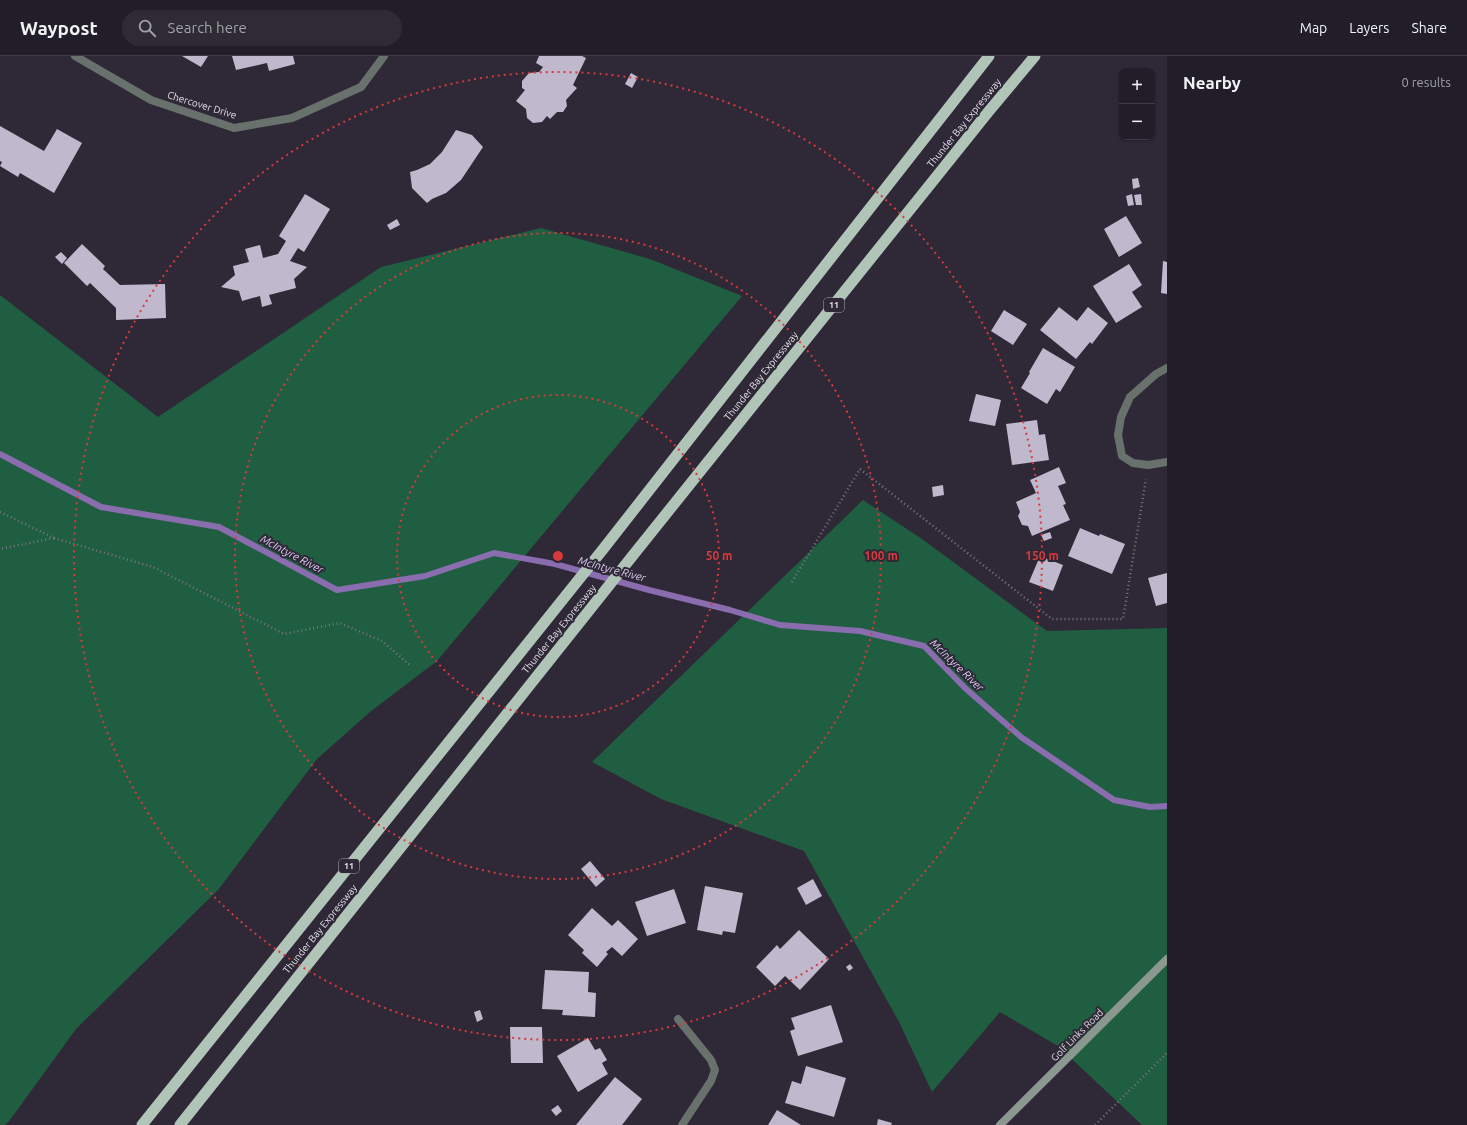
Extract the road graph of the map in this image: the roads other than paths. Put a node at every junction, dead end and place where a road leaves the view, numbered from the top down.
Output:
1 (76, 56) edge
2 (384, 56) edge
3 (989, 56) edge
4 (1035, 56) edge
5 (1167, 368) edge
6 (1167, 462) edge
7 (1167, 959) edge
8 (678, 1019) dead end
9 (142, 1125) edge
10 (180, 1125) edge
11 (682, 1125) edge
12 (1000, 1125) edge

1 - 2 street, Chercover Drive
3 - 9 highway, Thunder Bay Expressway / 11
4 - 10 highway, Thunder Bay Expressway / 11
5 - 6 street
7 - 12 main road, Golf Links Road
8 - 11 street

